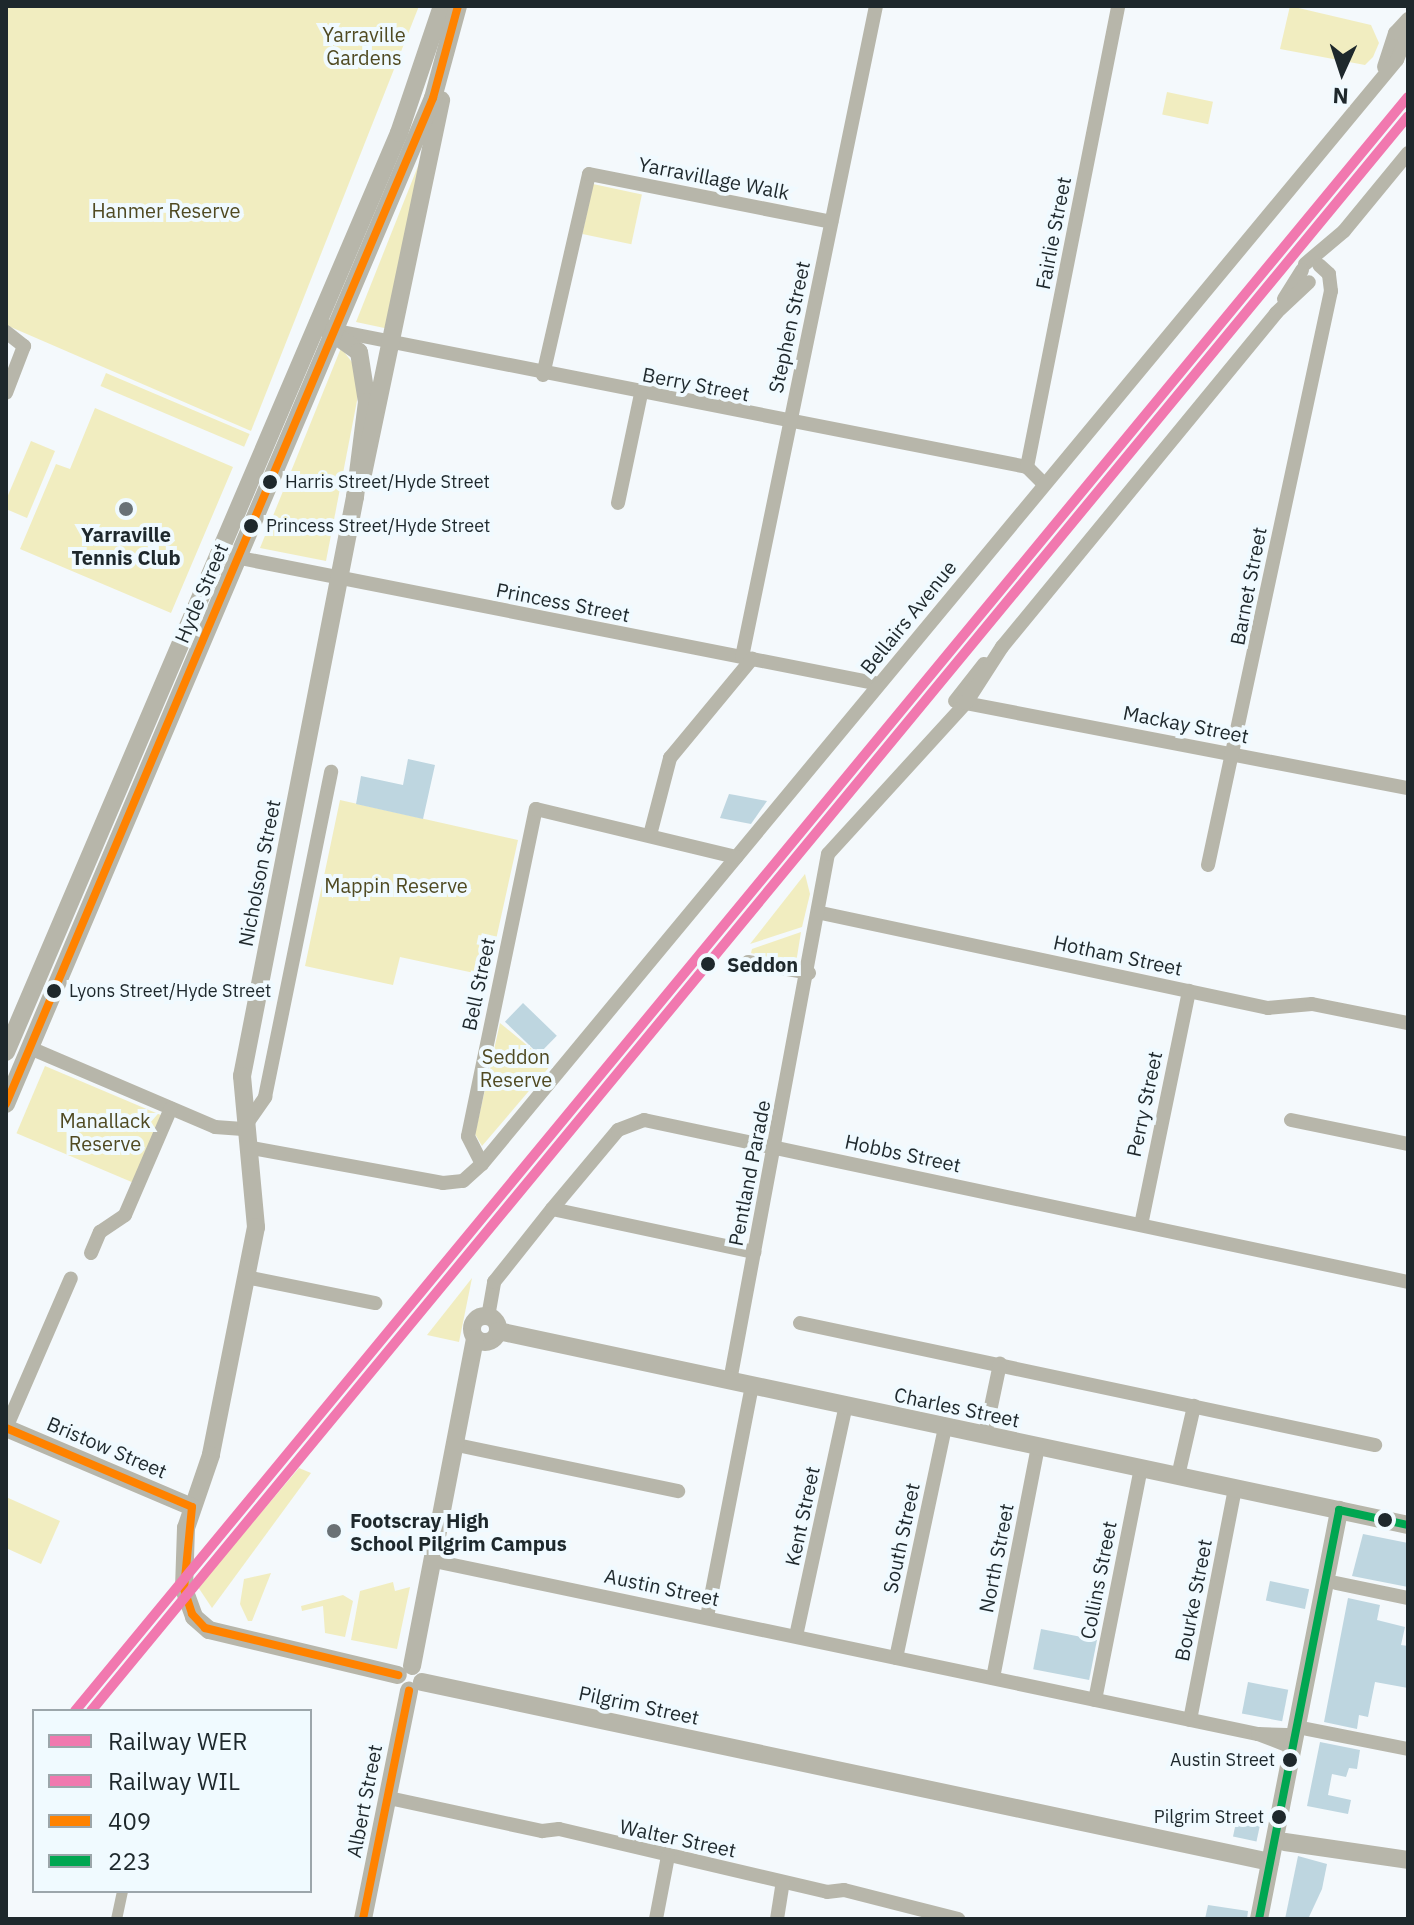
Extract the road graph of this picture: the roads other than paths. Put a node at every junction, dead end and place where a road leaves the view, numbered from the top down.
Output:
1 (442, 6) edge
2 (458, 6) edge
3 (876, 6) edge
4 (1118, 6) edge
5 (1406, 26) edge
6 (448, 58) junction
7 (1408, 153) edge
8 (831, 222) junction
9 (1313, 273) junction
10 (318, 323) junction
11 (337, 331) junction
12 (6, 332) edge
13 (388, 343) junction
14 (543, 375) junction
15 (6, 393) edge
16 (641, 394) junction
17 (790, 423) junction
18 (364, 425) junction
19 (1027, 467) junction
20 (1043, 483) junction
21 (356, 490) junction
22 (618, 503) dead end
23 (220, 556) junction
24 (240, 558) junction
25 (339, 578) junction
26 (747, 658) junction
27 (879, 684) junction
28 (961, 702) junction
29 (1233, 753) junction
30 (331, 772) dead end
31 (1408, 788) edge
32 (650, 835) junction
33 (736, 857) junction
34 (1208, 865) dead end
35 (821, 913) junction
36 (748, 962) dead end
37 (809, 973) junction
38 (1189, 991) junction
39 (1408, 1023) edge
40 (30, 1048) junction
41 (6, 1052) edge
42 (6, 1104) edge
43 (171, 1108) junction
44 (1291, 1120) dead end
45 (245, 1138) junction
46 (1408, 1144) edge
47 (775, 1146) junction
48 (482, 1164) junction
49 (552, 1209) junction
50 (1141, 1225) junction
51 (754, 1252) junction
52 (91, 1253) dead end
53 (246, 1277) junction
54 (71, 1278) dead end
55 (1408, 1282) edge
56 (375, 1303) dead end
57 (800, 1323) dead end
58 (486, 1332) junction
59 (1000, 1364) junction
60 (730, 1381) junction
61 (752, 1385) junction
62 (846, 1405) junction
63 (1194, 1406) junction
64 (945, 1427) junction
65 (6, 1428) edge
66 (985, 1435) junction
67 (457, 1445) junction
68 (1375, 1445) dead end
69 (1038, 1446) junction
70 (1141, 1468) junction
71 (1178, 1476) junction
72 (1235, 1488) junction
73 (678, 1491) dead end
74 (192, 1507) junction
75 (1345, 1512) junction
76 (1408, 1525) edge
77 (434, 1561) junction
78 (1331, 1582) junction
79 (185, 1594) joint
80 (1408, 1598) edge
81 (707, 1617) junction
82 (796, 1636) junction
83 (896, 1658) junction
84 (993, 1678) junction
85 (410, 1679) junction
86 (1095, 1700) junction
87 (1190, 1720) junction
88 (1299, 1736) junction
89 (1408, 1749) edge
90 (389, 1798) junction
91 (1285, 1842) junction
92 (668, 1856) junction
93 (1408, 1860) edge
94 (1270, 1862) junction
95 (783, 1882) junction
96 (122, 1893) edge
97 (898, 1913) edge
98 (116, 1919) edge
99 (363, 1919) edge
100 (656, 1919) edge
101 (777, 1919) edge
102 (958, 1919) edge
103 (1259, 1919) edge
104 (1269, 1919) edge

1 - 10 street, Hyde Street
2 - 6 street, Hyde Street
3 - 8 street, Stephen Street
4 - 19 street, Fairlie Street
5 - 20 street, Bellairs Avenue
6 - 11 street, Hyde Street
6 - 13 street, Nicholson Street
7 - 9 street, Pentland Parade
8 - 14 street, Yarravillage Walk
8 - 17 street, Stephen Street
9 - 28 street, Pentland Parade
9 - 29 street, Barnet Street
10 - 11 street
10 - 23 street, Hyde Street
11 - 13 street, Berry Street
11 - 18 street, Nicholson Street
11 - 24 street, Hyde Street
12 - 15 street
13 - 14 street, Berry Street
13 - 18 street
13 - 21 street, Nicholson Street
14 - 16 street, Berry Street
16 - 17 street, Berry Street
16 - 22 street
17 - 19 street, Berry Street
17 - 26 street, Stephen Street
18 - 21 street, Nicholson Street
19 - 20 street
20 - 27 street, Bellairs Avenue
21 - 25 street, Nicholson Street
23 - 24 street
23 - 41 street, Hyde Street
24 - 25 street, Princess Street
24 - 40 street, Hyde Street
25 - 26 street, Princess Street
25 - 45 street, Nicholson Street
26 - 27 street, Princess Street
26 - 32 street, Stephen Street
27 - 33 street, Bellairs Avenue
28 - 29 street, Mackay Street
28 - 35 street, Pentland Parade
29 - 31 street, Mackay Street
29 - 34 street, Barnet Street
30 - 45 street
32 - 33 street
32 - 48 street, Bell Street
33 - 48 street, Bellairs Avenue
35 - 37 street, Pentland Parade
35 - 38 street, Hotham Street
36 - 37 street
37 - 47 street, Pentland Parade
38 - 39 street, Hotham Street
38 - 50 street, Perry Street
40 - 42 street, Hyde Street
40 - 43 street
43 - 45 street
43 - 52 street
44 - 46 street
45 - 48 street, Bellairs Avenue
45 - 53 street, Nicholson Street
47 - 49 street, Hobbs Street
47 - 50 street, Hobbs Street
47 - 51 street, Pentland Parade
49 - 51 street
49 - 58 street, Hobbs Street
50 - 55 street, Hobbs Street
51 - 60 street, Pentland Parade
53 - 56 street
53 - 74 street, Nicholson Street
54 - 65 street
57 - 59 street
58 - 60 street, Charles Street
58 - 67 street, Albert Street
59 - 63 street
59 - 66 street
60 - 61 street, Charles Street
61 - 62 street, Charles Street
61 - 81 street
62 - 64 street, Charles Street
62 - 82 street, Kent Street
63 - 68 street
63 - 71 street
64 - 66 street, Charles Street
64 - 83 street, South Street
65 - 74 street, Bristow Street
66 - 69 street, Charles Street
67 - 73 street
67 - 77 street, Albert Street
69 - 70 street, Charles Street
69 - 84 street, North Street
70 - 71 street, Charles Street
70 - 86 street, Collins Street
71 - 72 street, Charles Street
72 - 75 street, Charles Street
72 - 87 street, Bourke Street
74 - 79 street, Nicholson Street
75 - 76 street, Charles Street
75 - 78 street
77 - 81 street, Austin Street
77 - 85 street, Albert Street
78 - 80 street
78 - 88 street
79 - 85 street, Pilgrim Street
81 - 82 street, Austin Street
82 - 83 street, Austin Street
83 - 84 street, Austin Street
84 - 86 street, Austin Street
85 - 90 street, Albert Street
85 - 94 street, Pilgrim Street
86 - 87 street, Austin Street
87 - 88 street, Austin Street
88 - 89 street, Austin Street
88 - 91 street
88 - 94 street
90 - 92 street, Walter Street
90 - 99 street, Albert Street
91 - 93 street
91 - 104 street
92 - 95 street, Walter Street
92 - 100 street
94 - 103 street
95 - 97 street, Walter Street
95 - 101 street
96 - 98 street
97 - 102 street, Walter Street

